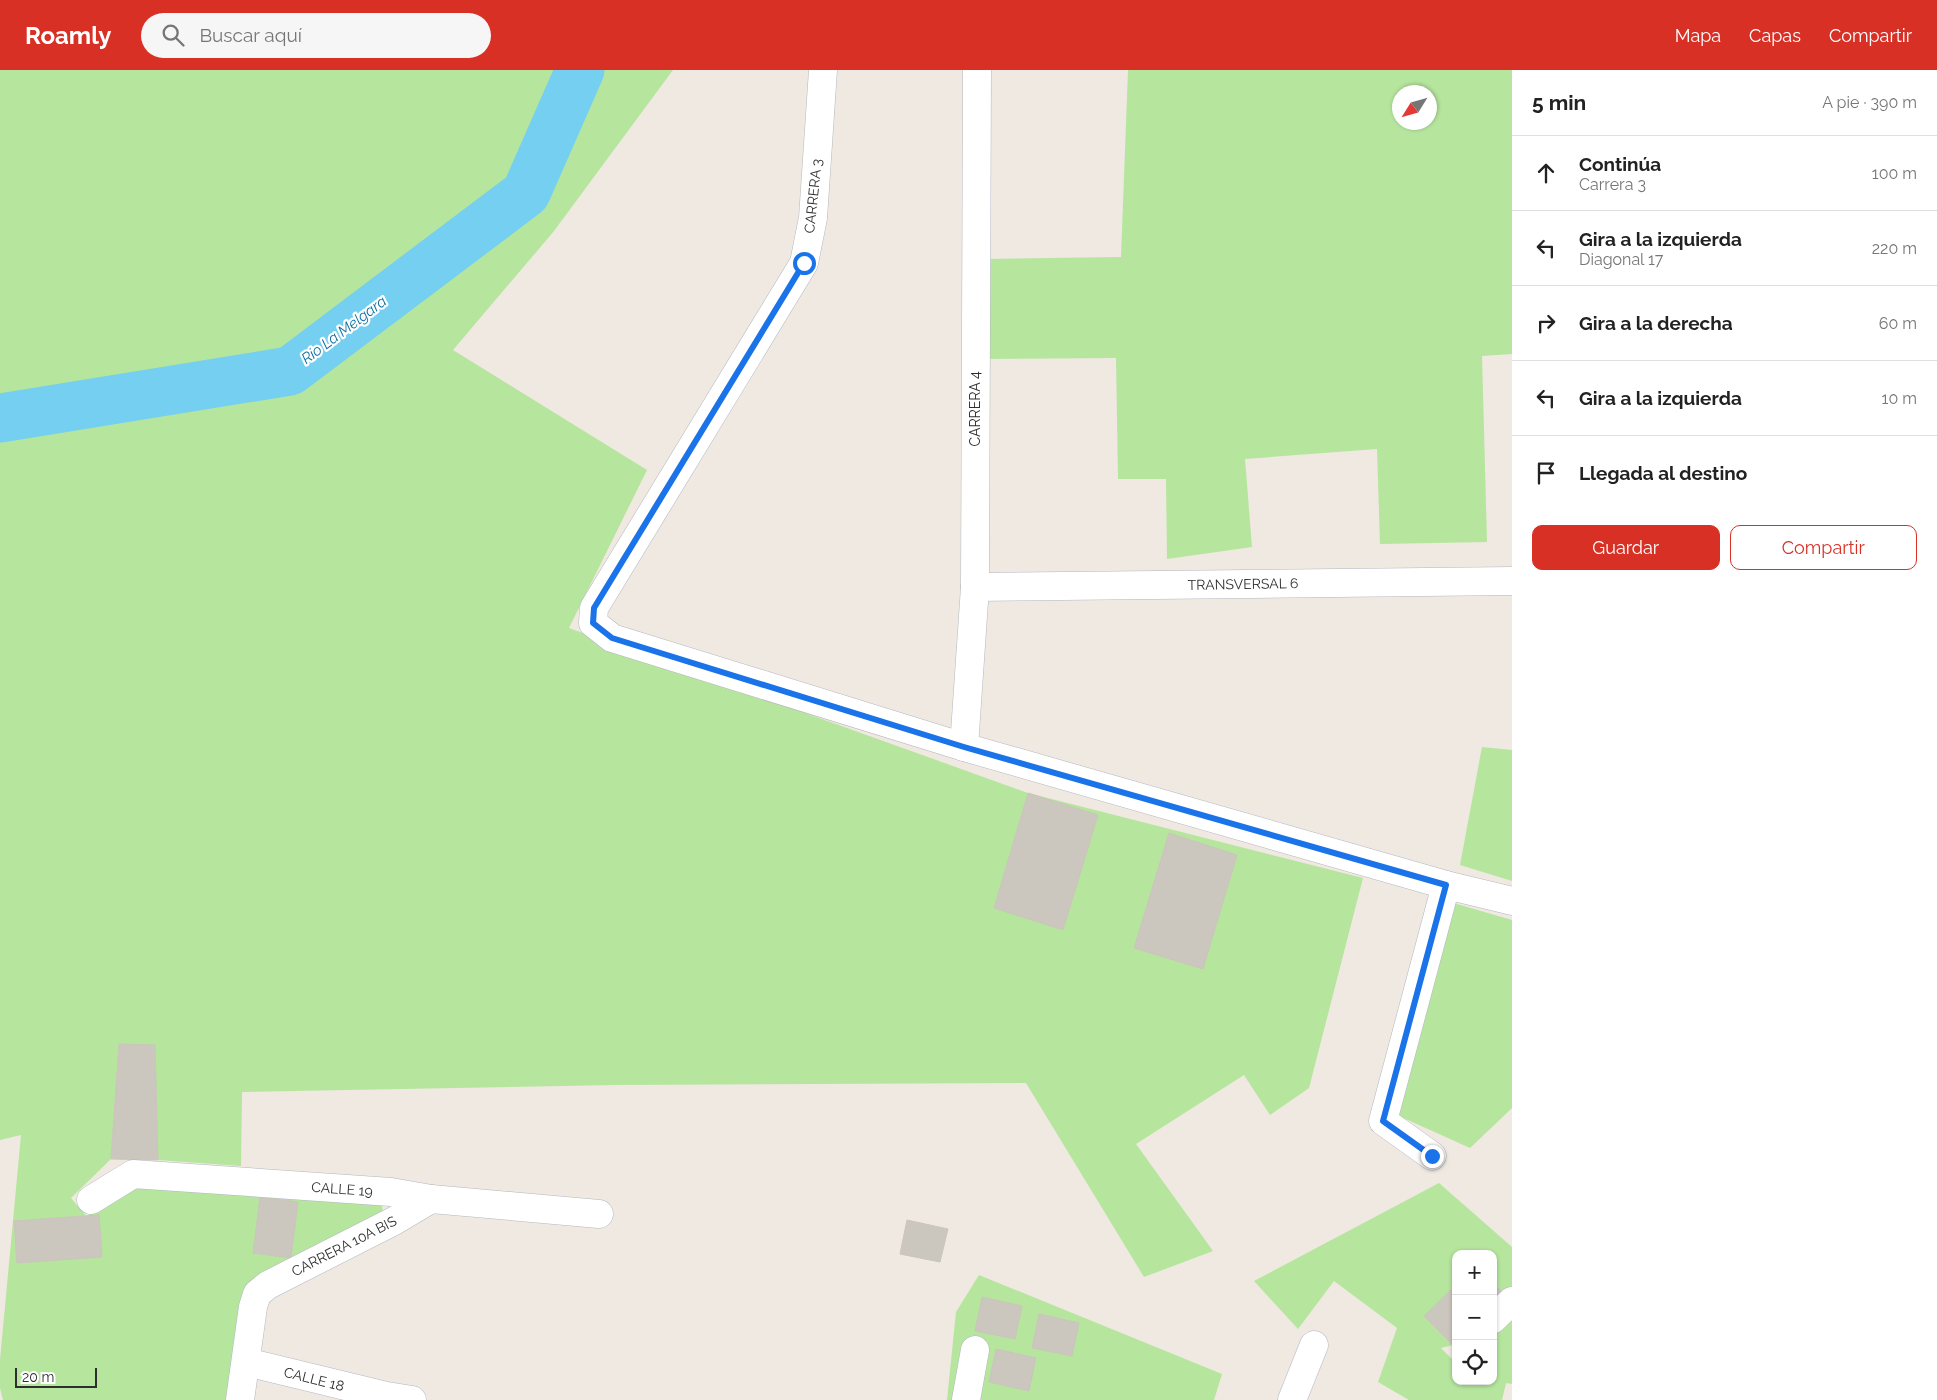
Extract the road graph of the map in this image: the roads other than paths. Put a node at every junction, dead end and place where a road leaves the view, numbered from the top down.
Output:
1 (823, 70) edge
2 (977, 70) edge
3 (1512, 581) edge
4 (974, 587) junction
5 (964, 747) junction
6 (1446, 885) junction
7 (1512, 901) edge
8 (1432, 1156) dead end
9 (431, 1199) junction
10 (91, 1200) dead end
11 (599, 1214) dead end
12 (1512, 1301) edge
13 (1497, 1315) edge
14 (1314, 1345) dead end
15 (975, 1350) dead end
16 (246, 1362) junction
17 (395, 1399) edge
18 (240, 1400) edge
19 (966, 1400) edge
20 (1292, 1400) edge

1 - 5 street, CARRERA 3
2 - 4 street, CARRERA 4
3 - 4 street, TRANSVERSAL 6
4 - 5 street, CARRERA 4
5 - 6 street
6 - 7 street
6 - 8 street
9 - 10 street, CALLE 19
9 - 11 street, CALLE 19
9 - 16 street, CARRERA 10A BIS
12 - 13 street
14 - 20 street
15 - 19 street
16 - 17 street, CALLE 18
16 - 18 street

